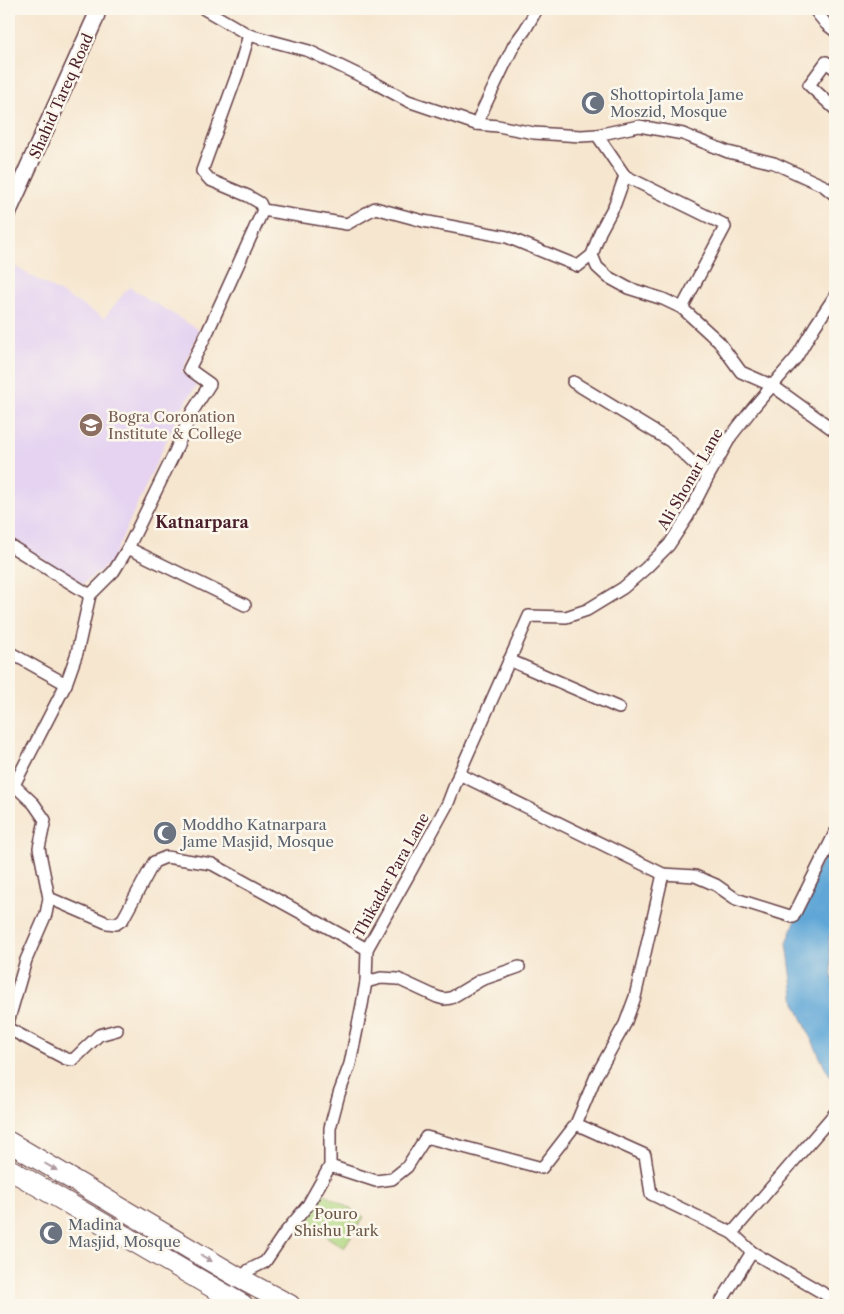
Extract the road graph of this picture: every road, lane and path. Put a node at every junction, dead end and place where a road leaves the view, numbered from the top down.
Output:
1 (98, 9) edge
2 (204, 9) edge
3 (537, 9) edge
4 (814, 9) edge
5 (835, 32) edge
6 (250, 35) junction
7 (835, 69) edge
8 (835, 109) edge
9 (476, 124) junction
10 (597, 134) junction
11 (625, 176) junction
12 (835, 195) edge
13 (9, 210) edge
14 (263, 210) junction
15 (592, 255) junction
16 (835, 296) edge
17 (682, 308) junction
18 (573, 382) dead end
19 (773, 386) junction
20 (835, 431) edge
21 (708, 477) junction
22 (9, 545) edge
23 (128, 548) junction
24 (90, 595) junction
25 (245, 604) dead end
26 (529, 616) joint
27 (9, 652) edge
28 (509, 660) junction
29 (66, 684) junction
30 (619, 708) dead end
31 (458, 774) junction
32 (11, 785) edge
33 (835, 833) edge
34 (664, 874) junction
35 (49, 898) junction
36 (366, 949) junction
37 (519, 967) dead end
38 (366, 982) junction
39 (9, 1019) edge
40 (9, 1029) edge
41 (117, 1030) dead end
42 (835, 1113) edge
43 (576, 1124) junction
44 (9, 1142) edge
45 (330, 1166) junction
46 (9, 1169) edge
47 (732, 1233) junction
48 (752, 1252) junction
49 (241, 1279) junction
50 (828, 1296) dead end
51 (234, 1303) edge
52 (290, 1305) edge
53 (719, 1305) edge

1 - 13 street, Shahid Tareq Road
2 - 6 street
3 - 9 street
4 - 5 street
6 - 9 street
6 - 14 street
7 - 8 street
9 - 10 street
10 - 11 street
10 - 12 street
11 - 15 street
11 - 17 street
14 - 15 street
14 - 23 street
15 - 17 street
16 - 19 street, Ali Shonar Lane
17 - 19 street
18 - 21 street
19 - 20 street
19 - 21 street, Ali Shonar Lane
21 - 26 street, Ali Shonar Lane
22 - 24 street
23 - 24 street
23 - 25 street
24 - 29 street
26 - 28 street, Thikadar Para Lane
27 - 29 street
28 - 30 street
28 - 31 street, Thikadar Para Lane
29 - 32 street
31 - 34 street
31 - 36 street, Thikadar Para Lane
32 - 35 street
33 - 34 street
34 - 43 street
35 - 36 street
35 - 39 street
36 - 38 street, Thikadar Para Lane
37 - 38 street
38 - 45 street, Thikadar Para Lane
40 - 41 street
42 - 47 street
43 - 45 street
43 - 47 street
44 -> 49 highway
45 - 49 street, Thikadar Para Lane
46 - 51 highway
47 - 48 street
48 - 50 street
48 - 53 street
49 - 51 street
49 - 52 highway

